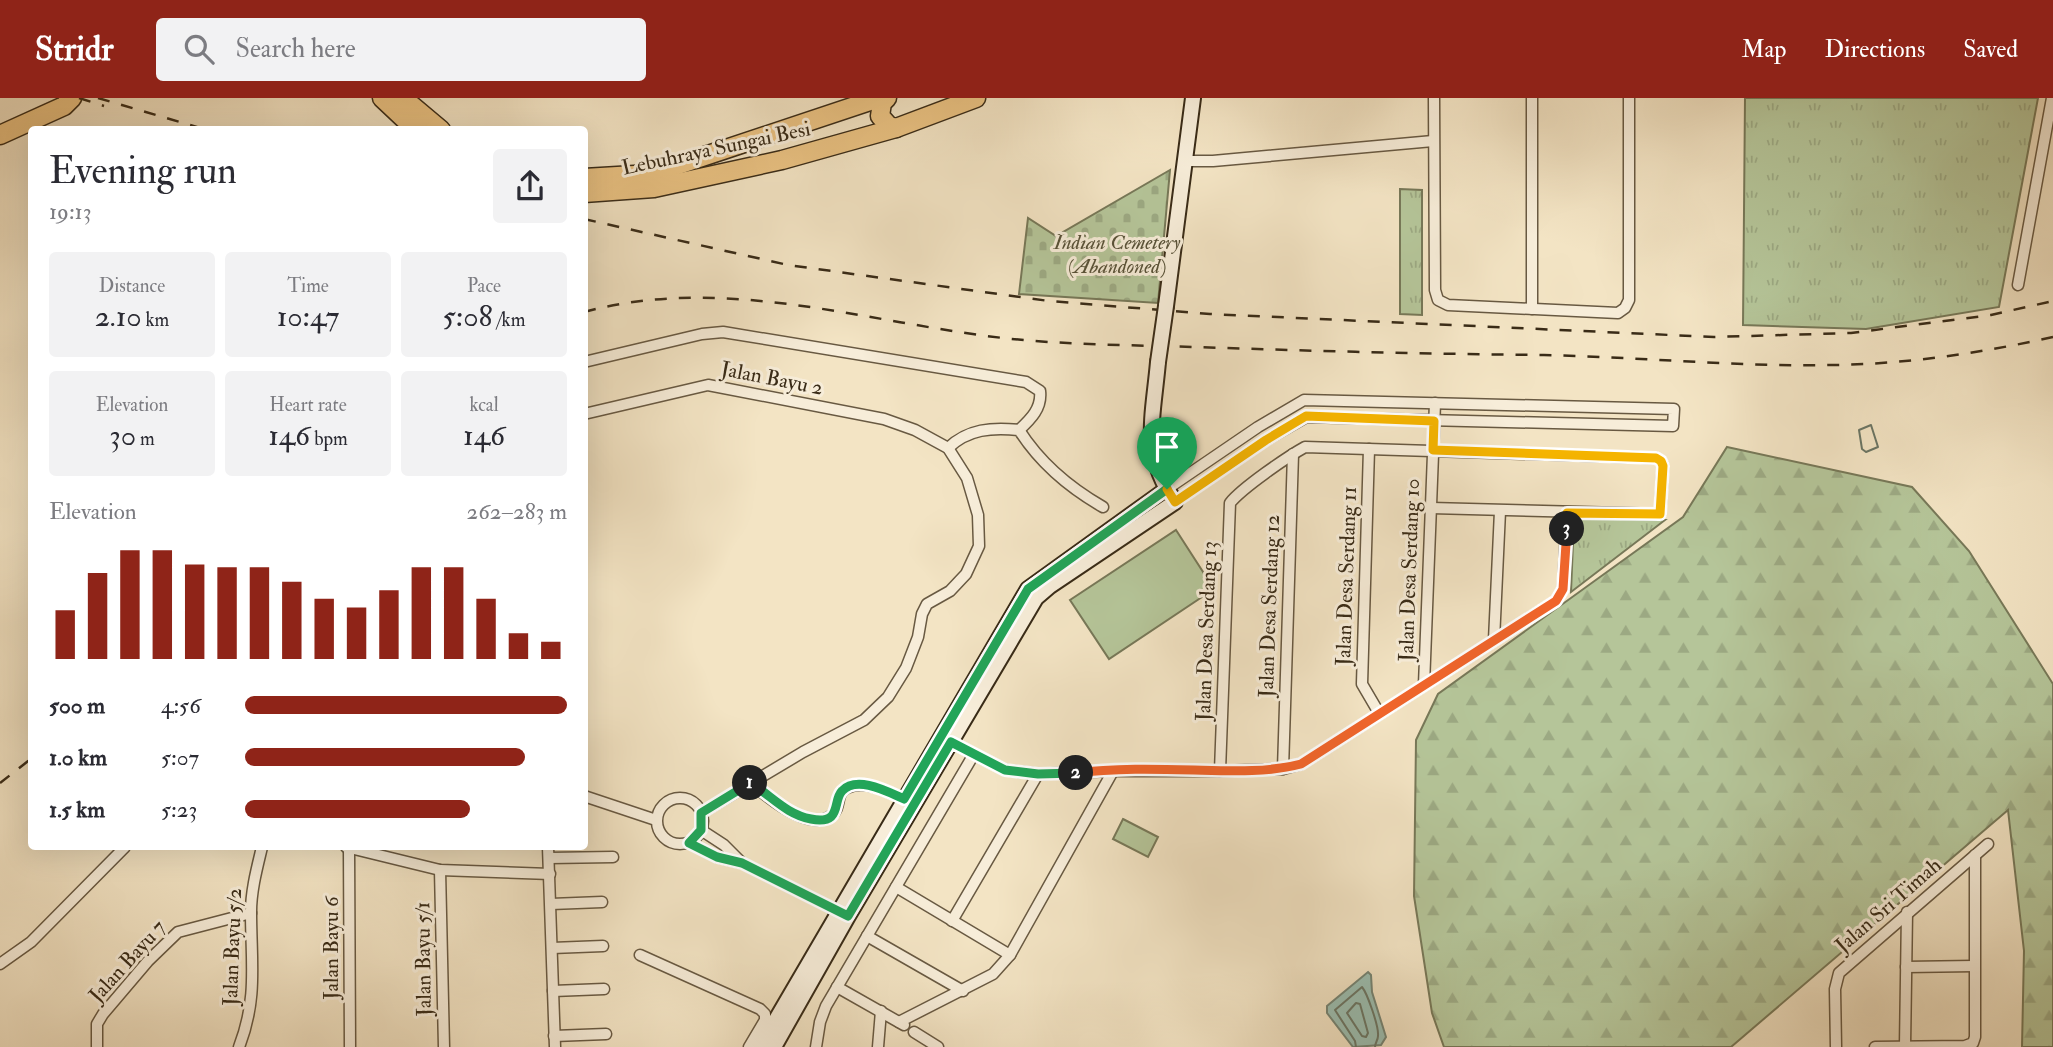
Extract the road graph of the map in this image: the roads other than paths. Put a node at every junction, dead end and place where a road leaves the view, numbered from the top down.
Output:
1 (57, 98) edge
2 (72, 98) edge
3 (382, 98) edge
4 (403, 98) edge
5 (879, 98) edge
6 (887, 98) edge
7 (975, 98) edge
8 (1193, 98) edge
9 (1434, 98) edge
10 (1532, 98) edge
11 (1629, 98) edge
12 (2052, 98) edge
13 (0, 122) edge
14 (412, 126) edge
15 (436, 126) edge
16 (896, 128) junction
17 (0, 135) edge
18 (1433, 141) junction
19 (2048, 143) edge
20 (1185, 161) junction
21 (588, 178) edge
22 (588, 193) edge
23 (2018, 285) dead end
24 (1532, 309) junction
25 (588, 361) edge
26 (1435, 402) junction
27 (588, 413) edge
28 (1434, 421) junction
29 (1019, 430) junction
30 (948, 448) junction
31 (1368, 449) junction
32 (1433, 453) junction
33 (1293, 454) junction
34 (1171, 496) junction
35 (1103, 507) dead end
36 (1431, 508) junction
37 (1500, 511) junction
38 (1567, 513) junction
39 (1494, 640) junction
40 (1424, 685) junction
41 (1379, 713) junction
42 (946, 739) junction
43 (974, 754) junction
44 (1284, 764) junction
45 (1113, 771) junction
46 (1220, 771) junction
47 (1038, 774) junction
48 (751, 783) junction
49 (588, 797) edge
50 (904, 799) junction
51 (701, 813) junction
52 (656, 820) junction
53 (701, 830) junction
54 (689, 843) junction
55 (1988, 844) dead end
56 (122, 850) edge
57 (261, 850) edge
58 (348, 850) edge
59 (356, 850) edge
60 (548, 853) edge
61 (1975, 855) junction
62 (612, 857) dead end
63 (742, 863) junction
64 (440, 870) junction
65 (550, 874) junction
66 (896, 887) junction
67 (602, 902) dead end
68 (551, 904) junction
69 (1907, 912) junction
70 (251, 913) junction
71 (843, 913) junction
72 (952, 921) junction
73 (867, 936) junction
74 (603, 946) dead end
75 (552, 948) junction
76 (640, 955) dead end
77 (1010, 955) junction
78 (0, 964) edge
79 (1974, 966) junction
80 (1906, 967) junction
81 (837, 987) junction
82 (604, 989) dead end
83 (963, 991) junction
84 (553, 992) junction
85 (881, 1011) junction
86 (906, 1027) junction
87 (606, 1034) dead end
88 (554, 1042) edge
89 (1905, 1046) edge
90 (97, 1047) edge
91 (239, 1047) edge
92 (350, 1047) edge
93 (444, 1047) edge
94 (749, 1047) edge
95 (761, 1047) edge
96 (774, 1047) edge
97 (816, 1047) edge
98 (877, 1047) edge
99 (938, 1047) edge
100 (1836, 1047) edge
101 (1875, 1047) edge
102 (1944, 1047) edge

1 - 13 highway
2 - 17 highway
3 - 14 highway
4 - 15 highway
5 - 21 highway, Lebuhraya Sungai Besi
6 - 16 highway
7 - 16 highway, Lebuhraya Sungai Besi
8 - 20 street
9 - 18 street
10 - 24 street
11 - 24 street
12 - 19 street
16 - 22 highway, Lebuhraya Sungai Besi
18 - 20 street
18 - 24 street
19 - 23 street
20 - 34 street, bridge
25 - 29 street
26 - 28 street, Jalan Desa Serdang 10
26 - 28 street
26 - 34 street
27 - 30 street, Jalan Bayu 2
28 - 32 street, Jalan Desa Serdang 10
28 - 34 street
29 - 30 street
29 - 35 street
30 - 48 street
31 - 32 street
31 - 33 street, Jalan Desa Serdang 13
31 - 41 street, Jalan Desa Serdang 11
32 - 36 street, Jalan Desa Serdang 10
32 - 38 street
33 - 44 street, Jalan Desa Serdang 12
33 - 46 street, Jalan Desa Serdang 13
34 - 42 street
36 - 37 street
36 - 40 street, Jalan Desa Serdang 10
37 - 38 street
37 - 39 street
38 - 39 street
39 - 40 street
40 - 41 street
41 - 44 street
42 - 43 street
42 - 50 street
42 - 71 street
43 - 47 street
43 - 66 street
44 - 46 street
45 - 46 street
45 - 47 street
45 - 77 street
47 - 72 street
48 - 50 street
48 - 51 street
49 - 52 street
50 - 71 street
51 - 52 street
51 - 53 street
52 - 54 street
53 - 54 street
53 - 63 street
54 - 63 street
55 - 61 street, Jalan Sri Timah
56 - 78 street
57 - 70 street, Jalan Bayu 5/2
58 - 92 street, Jalan Bayu 6
59 - 64 street
60 - 62 street
60 - 65 street
61 - 69 street, Jalan Sri Timah
61 - 79 street
63 - 71 street
64 - 65 street
64 - 93 street, Jalan Bayu 5/1
65 - 68 street
66 - 72 street
66 - 73 street
67 - 68 street
68 - 75 street
69 - 80 street
69 - 100 street, Jalan Sri Timah
70 - 90 street, Jalan Bayu 7
70 - 91 street, Jalan Bayu 5/2
71 - 95 street
71 - 96 street
72 - 77 street
73 - 81 street
73 - 83 street
74 - 75 street
75 - 84 street
76 - 94 street
77 - 83 street
79 - 80 street
79 - 102 street
80 - 89 street
81 - 85 street
81 - 97 street
82 - 84 street
83 - 86 street
84 - 88 street
85 - 86 street
85 - 98 street
86 - 99 street
87 - 88 street
89 - 101 street
89 - 102 street

